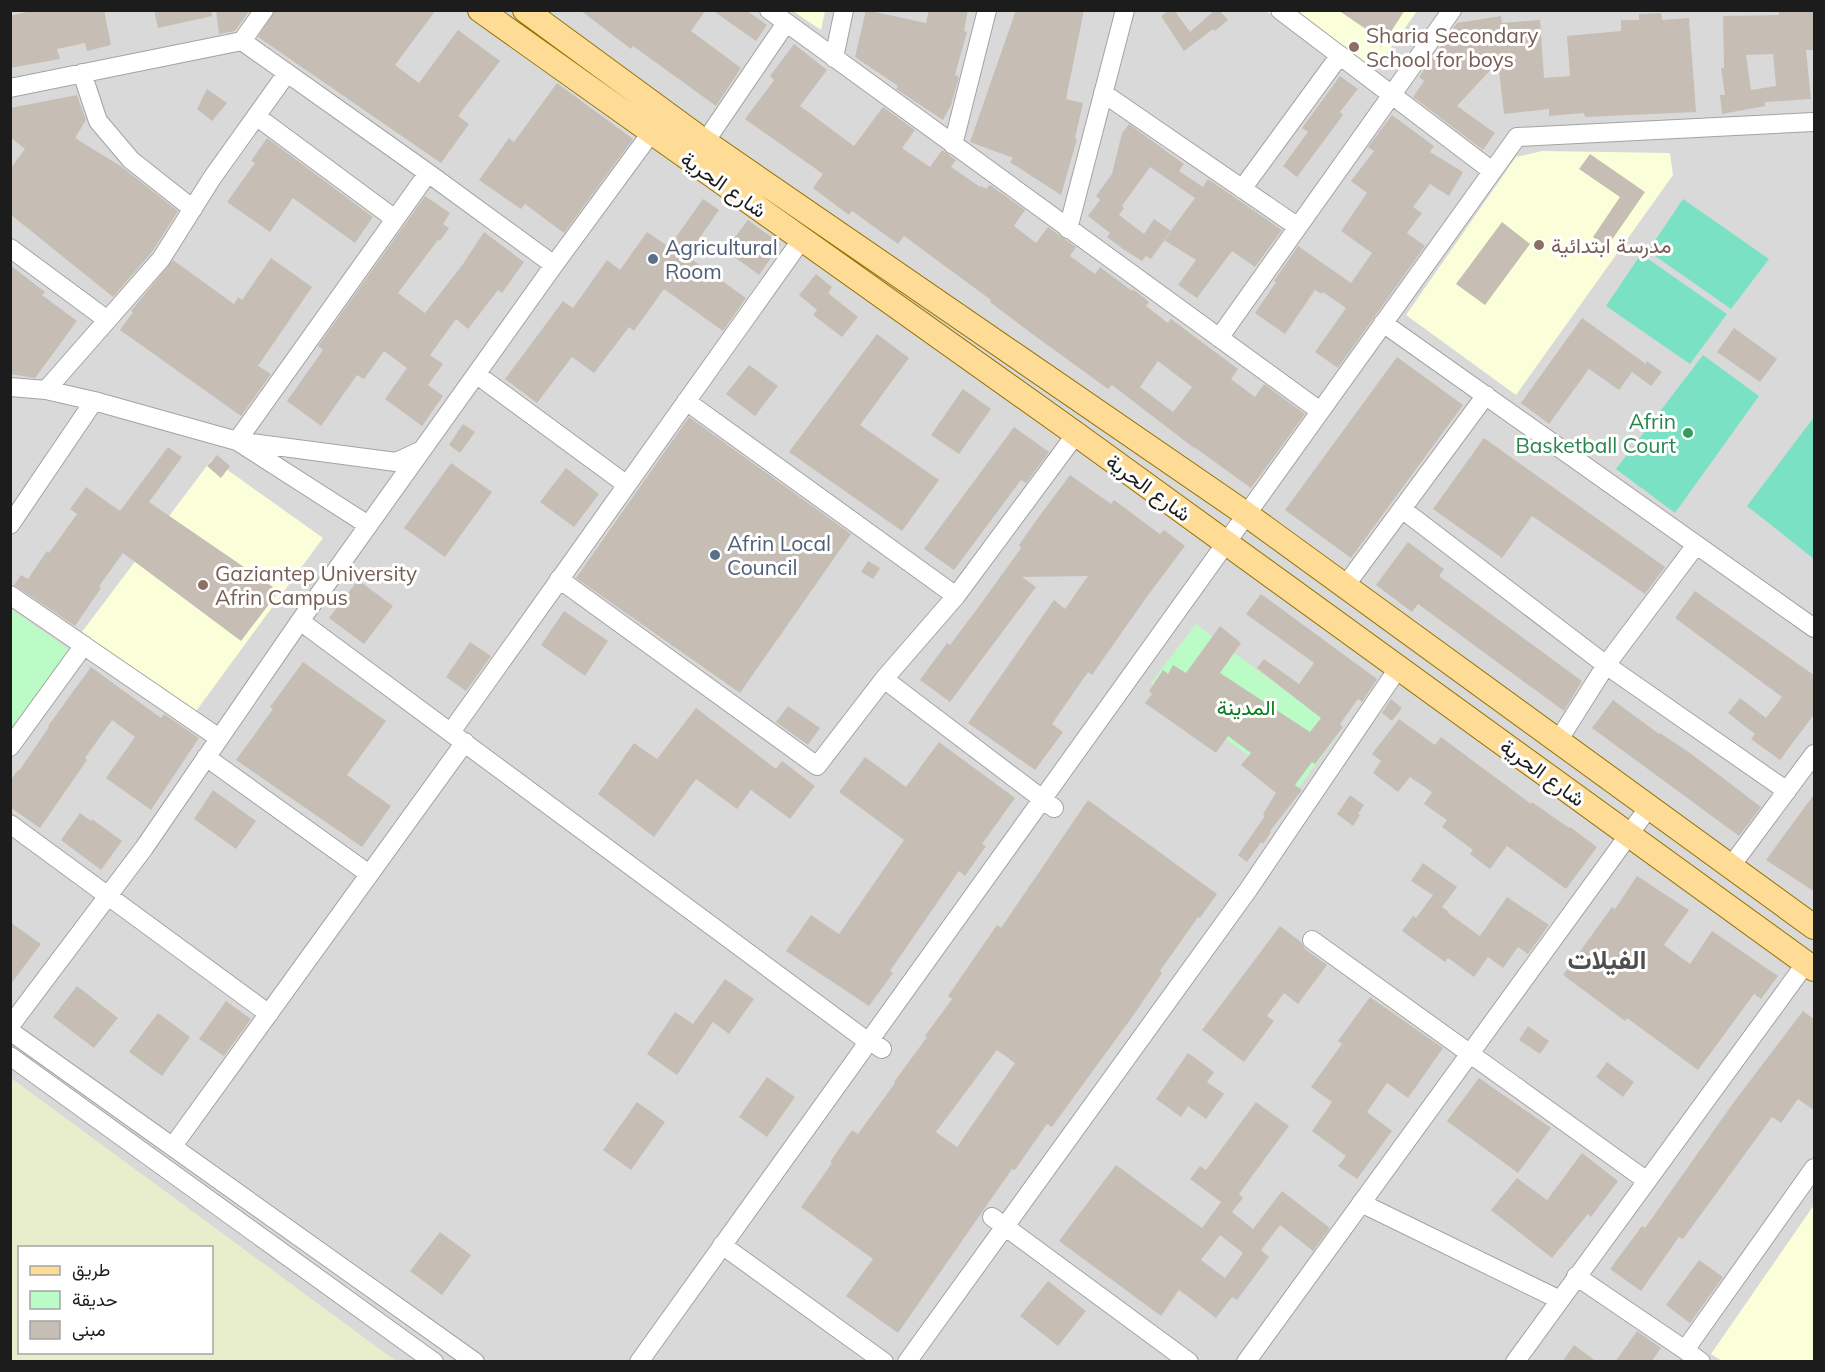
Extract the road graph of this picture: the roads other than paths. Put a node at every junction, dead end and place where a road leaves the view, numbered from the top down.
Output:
1 (264, 10) edge
2 (480, 10) edge
3 (525, 10) edge
4 (769, 10) edge
5 (844, 10) edge
6 (987, 10) edge
7 (1125, 10) edge
8 (1280, 10) edge
9 (1452, 10) edge
10 (786, 23) junction
11 (242, 41) junction
12 (580, 51) junction
13 (1340, 56) junction
14 (834, 58) junction
15 (565, 71) junction
16 (82, 73) junction
17 (287, 73) junction
18 (10, 88) edge
19 (1103, 93) junction
20 (1392, 95) junction
21 (256, 116) junction
22 (1815, 122) edge
23 (651, 133) junction
24 (705, 142) junction
25 (953, 145) junction
26 (1492, 171) junction
27 (428, 173) junction
28 (757, 178) junction
29 (1242, 189) junction
30 (743, 198) junction
31 (193, 208) junction
32 (395, 219) junction
33 (1298, 227) junction
34 (1068, 229) junction
35 (802, 239) junction
36 (10, 248) edge
37 (554, 265) junction
38 (106, 319) junction
39 (1383, 323) junction
40 (1219, 338) junction
41 (476, 374) junction
42 (10, 387) edge
43 (46, 390) junction
44 (1486, 395) junction
45 (94, 401) junction
46 (686, 401) junction
47 (1320, 411) junction
48 (1076, 434) junction
49 (237, 441) junction
50 (422, 450) junction
51 (627, 485) junction
52 (1401, 509) junction
53 (1246, 514) junction
54 (10, 525) edge
55 (368, 525) junction
56 (1225, 543) junction
57 (1696, 545) junction
58 (559, 579) junction
59 (1345, 586) junction
60 (10, 595) edge
61 (956, 596) junction
62 (300, 621) junction
63 (1815, 628) edge
64 (84, 645) junction
65 (1606, 665) junction
66 (1399, 667) junction
67 (884, 679) junction
68 (458, 737) junction
69 (219, 738) junction
70 (1558, 741) junction
71 (10, 747) edge
72 (1815, 754) edge
73 (207, 757) junction
74 (1787, 791) junction
75 (1048, 803) junction
76 (1649, 807) junction
77 (10, 824) edge
78 (1628, 836) junction
79 (1731, 866) junction
80 (369, 874) junction
81 (108, 897) junction
82 (1815, 927) edge
83 (1312, 940) dead end
84 (1810, 966) edge
85 (269, 1014) junction
86 (10, 1026) edge
87 (10, 1031) edge
88 (875, 1045) junction
89 (1470, 1053) junction
90 (10, 1056) edge
91 (173, 1146) junction
92 (1815, 1168) edge
93 (1647, 1181) junction
94 (1361, 1203) junction
95 (999, 1221) junction
96 (722, 1245) junction
97 (1576, 1276) junction
98 (1560, 1300) junction
99 (1685, 1350) junction
100 (434, 1362) edge
101 (475, 1362) edge
102 (639, 1362) edge
103 (884, 1362) edge
104 (907, 1362) edge
105 (1190, 1362) edge
106 (1246, 1362) edge
107 (1515, 1362) edge
108 (1701, 1362) edge

1 - 11 street
2 - 15 main road, شارع الحرية
3 - 12 main road, شارع الحرية
4 - 10 street
5 - 14 street
6 - 25 street
7 - 19 street
8 - 13 street
9 - 20 street
10 - 14 street
10 - 24 street
11 - 16 street
11 - 17 street
12 - 15 main road
12 - 24 main road, شارع الحرية
13 - 20 street
13 - 29 street
14 - 25 street
15 - 23 main road, شارع الحرية
16 - 18 street
16 - 31 street
17 - 21 street
17 - 27 street
19 - 29 street
19 - 34 street
20 - 26 street
20 - 33 street
21 - 31 street
21 - 32 street
22 - 26 street
23 - 30 main road, شارع الحرية
23 - 37 street
24 - 28 main road, شارع الحرية
25 - 34 street
26 - 39 street
27 - 32 street
27 - 37 street
28 - 30 main road
28 - 53 main road, شارع الحرية
29 - 33 street
30 - 35 main road, شارع الحرية
31 - 38 street
32 - 49 street
33 - 40 street
34 - 40 street
35 - 46 street
35 - 48 main road, شارع الحرية
36 - 38 street
37 - 41 street
38 - 43 street
39 - 44 street
39 - 47 street
40 - 47 street
41 - 50 street
41 - 51 street
42 - 43 street
43 - 45 street
44 - 52 street
44 - 57 street
45 - 49 street
45 - 54 street
46 - 51 street
46 - 61 street
47 - 53 street
48 - 56 main road, شارع الحرية
48 - 61 street
49 - 50 street
49 - 55 street
50 - 55 street
51 - 58 street
52 - 59 street
52 - 65 street
53 - 56 street
53 - 59 main road, شارع الحرية
55 - 62 street
56 - 66 main road, شارع الحرية
56 - 75 street
57 - 63 street
57 - 65 street
58 - 67 street
58 - 68 street
59 - 70 main road, شارع الحرية
60 - 64 street
61 - 67 street
62 - 68 street
62 - 69 street
64 - 69 street
64 - 71 street
65 - 70 street
65 - 74 street
66 - 78 main road, شارع الحرية
66 - 95 street
67 - 75 street
68 - 80 street
68 - 88 street
69 - 73 street
70 - 76 main road, شارع الحرية
72 - 74 street
73 - 80 street
73 - 81 street
74 - 79 street
75 - 88 street
76 - 78 street
76 - 79 main road, شارع الحرية
77 - 81 street
78 - 84 main road, شارع الحرية
78 - 89 street
79 - 82 main road, شارع الحرية
80 - 85 street
81 - 85 street
81 - 86 street
83 - 89 street
84 - 93 street
85 - 91 street
87 - 91 street
88 - 96 street
89 - 93 street
89 - 94 street
90 - 100 street
91 - 101 street
92 - 99 street
93 - 97 street
94 - 98 street
94 - 106 street
95 - 104 street
95 - 105 street
96 - 102 street
96 - 103 street
97 - 98 street
97 - 99 street
98 - 107 street
99 - 108 street

